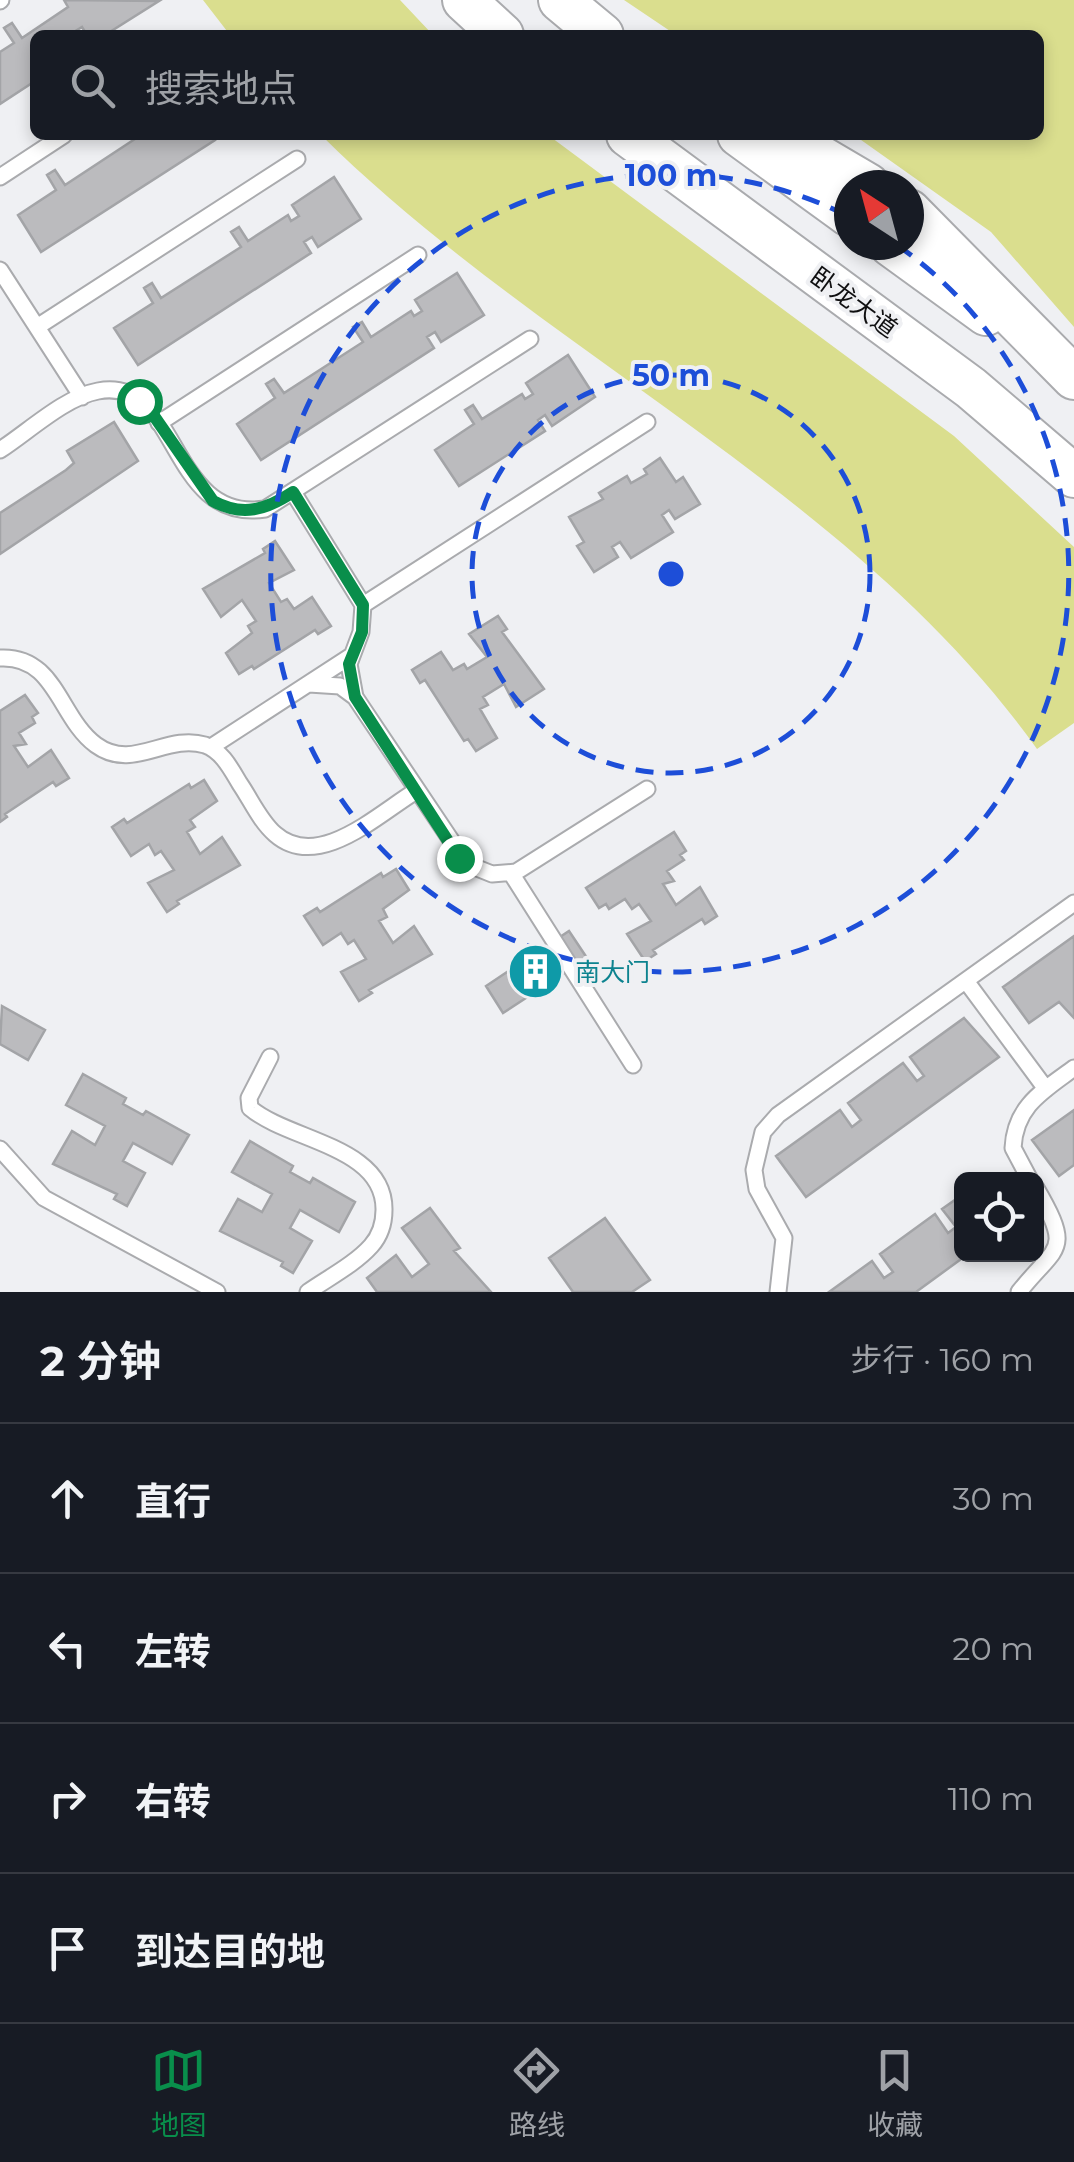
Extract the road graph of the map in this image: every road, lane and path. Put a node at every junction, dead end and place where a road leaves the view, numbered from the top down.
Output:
1 (464, 0) edge
2 (560, 0) edge
3 (497, 30) edge
4 (596, 30) edge
5 (56, 140) edge
6 (635, 140) edge
7 (745, 140) edge
8 (779, 140) edge
9 (297, 158) dead end
10 (842, 170) edge
11 (0, 177) edge
12 (834, 204) edge
13 (924, 227) edge
14 (418, 255) dead end
15 (911, 260) edge
16 (0, 270) edge
17 (37, 328) junction
18 (530, 338) dead end
19 (1074, 379) edge
20 (82, 397) junction
21 (647, 422) dead end
22 (159, 423) junction
23 (0, 450) edge
24 (1074, 476) edge
25 (293, 492) junction
26 (363, 605) junction
27 (352, 656) junction
28 (0, 658) edge
29 (306, 685) junction
30 (355, 697) junction
31 (211, 747) junction
32 (647, 789) dead end
33 (416, 791) junction
34 (511, 873) junction
35 (1074, 903) edge
36 (966, 981) junction
37 (270, 1057) dead end
38 (633, 1065) dead end
39 (1074, 1068) edge
40 (1046, 1089) junction
41 (0, 1149) edge
42 (1026, 1172) edge
43 (1044, 1200) edge
44 (329, 1286) edge
45 (192, 1287) edge
46 (217, 1292) edge
47 (308, 1292) edge
48 (778, 1292) edge
49 (1019, 1292) edge

1 - 3 main road
2 - 4 main road
5 - 11 lane
6 - 24 main road, 卧龙大道
7 - 12 main road
8 - 10 main road
9 - 17 lane
13 - 19 main road
14 - 22 lane
15 - 19 main road
16 - 17 lane
17 - 20 lane
18 - 25 lane
20 - 22 lane
20 - 23 lane
21 - 26 lane
22 - 25 lane
25 - 26 lane
26 - 27 lane
27 - 29 lane
27 - 30 lane
28 - 31 lane
29 - 30 lane
29 - 31 lane
30 - 33 lane
31 - 33 lane
32 - 34 lane
33 - 34 lane
34 - 38 lane
35 - 36 lane
36 - 40 lane
36 - 48 lane
37 - 44 lane
39 - 40 lane
40 - 42 lane
41 - 45 lane
43 - 49 lane
44 - 47 lane
45 - 46 lane

